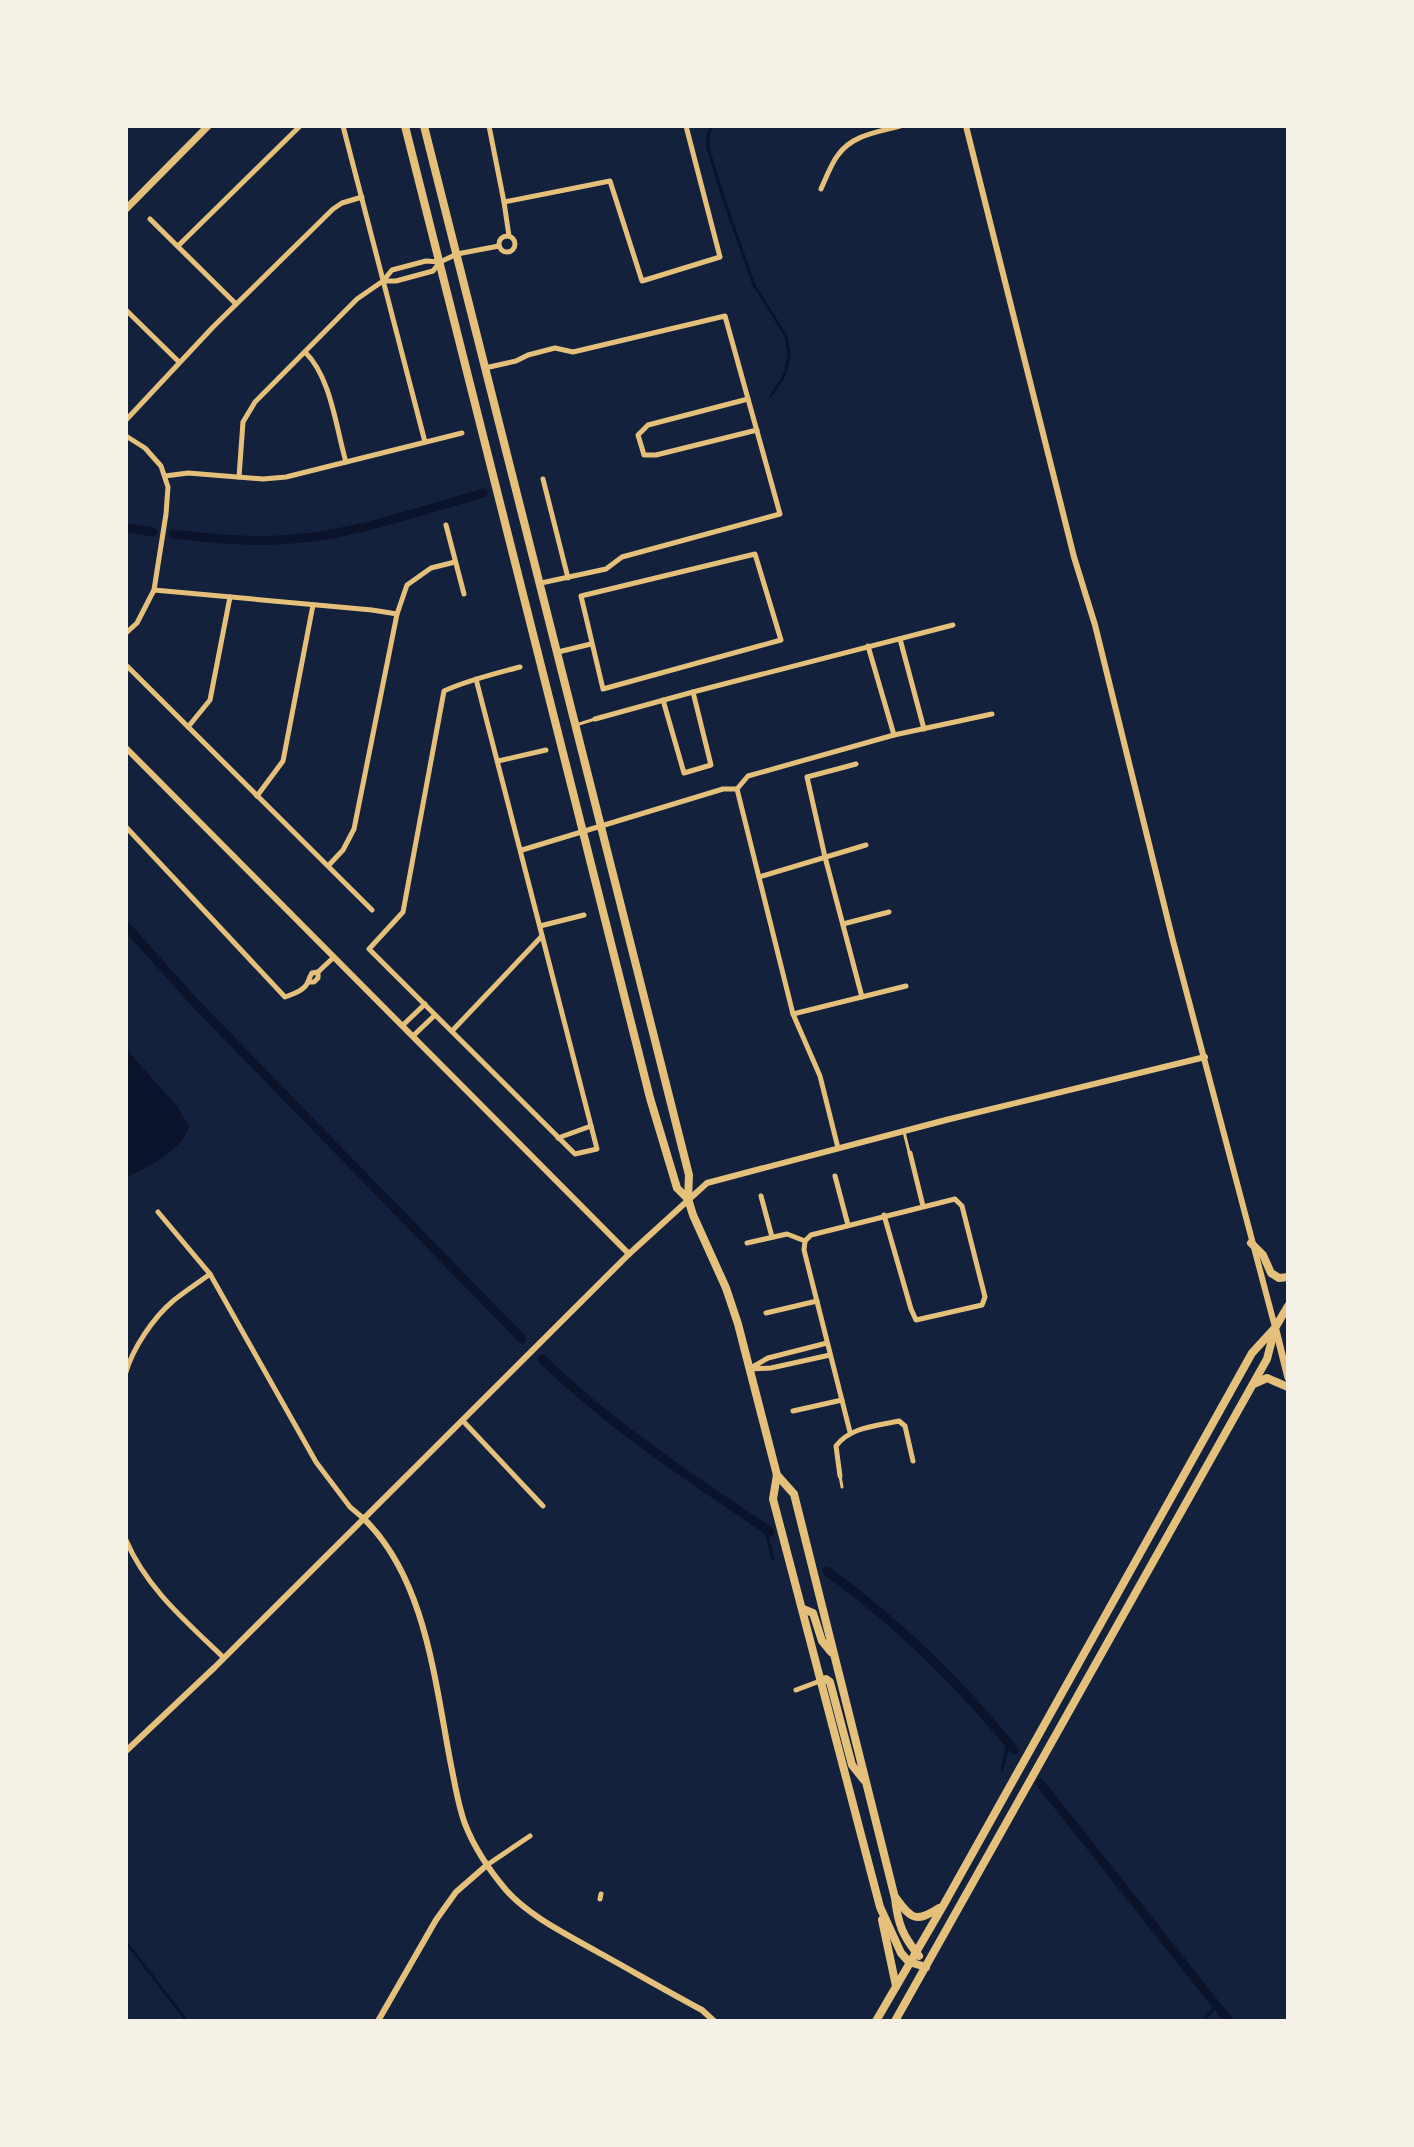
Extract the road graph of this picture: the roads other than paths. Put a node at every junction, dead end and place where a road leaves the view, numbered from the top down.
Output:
1 (300, 126) edge
2 (343, 126) edge
3 (405, 126) edge
4 (424, 126) edge
5 (489, 126) edge
6 (686, 126) edge
7 (900, 126) edge
8 (966, 126) edge
9 (205, 127) edge
10 (821, 189) dead end
11 (362, 197) junction
12 (504, 202) junction
13 (126, 209) edge
14 (150, 219) dead end
15 (509, 236) junction
16 (178, 246) junction
17 (499, 246) junction
18 (457, 254) junction
19 (440, 262) junction
20 (383, 281) junction
21 (236, 304) junction
22 (126, 310) edge
23 (305, 352) junction
24 (179, 362) junction
25 (485, 368) junction
26 (748, 399) junction
27 (126, 420) edge
28 (757, 430) junction
29 (462, 433) dead end
30 (126, 436) edge
31 (425, 442) junction
32 (346, 462) junction
33 (165, 476) junction
34 (239, 477) junction
35 (543, 479) dead end
36 (446, 525) dead end
37 (455, 562) junction
38 (568, 578) junction
39 (540, 584) junction
40 (154, 590) junction
41 (464, 594) dead end
42 (230, 597) junction
43 (313, 605) junction
44 (397, 614) junction
45 (953, 625) dead end
46 (126, 633) edge
47 (900, 639) junction
48 (591, 644) junction
49 (868, 646) junction
50 (557, 652) junction
51 (126, 665) edge
52 (520, 667) dead end
53 (476, 679) junction
54 (693, 692) junction
55 (663, 700) junction
56 (992, 714) dead end
57 (595, 719) joint
58 (575, 725) junction
59 (188, 727) junction
60 (924, 729) junction
61 (894, 735) junction
62 (126, 748) edge
63 (546, 750) dead end
64 (498, 761) junction
65 (856, 764) dead end
66 (737, 789) junction
67 (257, 796) junction
68 (126, 827) edge
69 (601, 827) junction
70 (584, 832) junction
71 (866, 845) dead end
72 (522, 850) junction
73 (825, 857) junction
74 (328, 866) junction
75 (759, 877) junction
76 (372, 910) dead end
77 (889, 912) dead end
78 (584, 915) dead end
79 (843, 924) junction
80 (540, 926) junction
81 (542, 936) junction
82 (334, 957) junction
83 (906, 986) dead end
84 (862, 997) junction
85 (425, 1004) junction
86 (435, 1014) junction
87 (793, 1014) junction
88 (402, 1026) junction
89 (452, 1031) junction
90 (413, 1036) junction
91 (1205, 1057) junction
92 (591, 1126) junction
93 (904, 1132) junction
94 (558, 1138) junction
95 (838, 1148) junction
96 (910, 1153) joint
97 (835, 1176) dead end
98 (761, 1196) dead end
99 (688, 1199) junction
100 (923, 1206) junction
101 (158, 1212) dead end
102 (884, 1215) junction
103 (848, 1225) junction
104 (772, 1237) junction
105 (805, 1241) junction
106 (747, 1243) dead end
107 (1251, 1243) junction
108 (629, 1254) junction
109 (210, 1274) junction
110 (1288, 1277) edge
111 (817, 1301) junction
112 (1288, 1306) edge
113 (766, 1313) dead end
114 (1275, 1328) junction
115 (827, 1343) junction
116 (830, 1355) junction
117 (749, 1369) junction
118 (126, 1372) edge
119 (1288, 1378) edge
120 (1252, 1386) junction
121 (1288, 1387) edge
122 (842, 1400) junction
123 (793, 1411) dead end
124 (463, 1421) junction
125 (850, 1432) junction
126 (913, 1461) dead end
127 (777, 1475) junction
128 (840, 1476) joint
129 (842, 1487) dead end
130 (543, 1506) dead end
131 (363, 1518) junction
132 (126, 1540) edge
133 (803, 1609) junction
134 (832, 1654) junction
135 (224, 1658) junction
136 (820, 1681) junction
137 (796, 1690) dead end
138 (126, 1751) edge
139 (865, 1781) junction
140 (530, 1836) dead end
141 (487, 1865) junction
142 (895, 1898) junction
143 (943, 1906) junction
144 (880, 1907) junction
145 (915, 1952) junction
146 (909, 1962) junction
147 (926, 1967) junction
148 (896, 1986) junction
149 (378, 2021) edge
150 (714, 2021) edge
151 (876, 2021) edge
152 (895, 2021) edge

1 - 16 street
2 - 11 street
3 - 19 main road
4 - 18 main road
5 - 12 street
6 - 12 street
7 - 10 street
8 - 91 street
9 - 13 main road
11 - 20 street
11 - 21 street
12 - 15 street
14 - 16 street
15 - 17 street
15 - 17 street
16 - 21 street
17 - 18 street
18 - 19 street
18 - 25 main road
19 - 20 street
19 - 20 street
19 - 70 main road
20 - 23 street
20 - 31 street
21 - 24 street
22 - 24 street
23 - 32 street
23 - 34 street
24 - 27 street
25 - 26 street
25 - 39 main road
26 - 28 street
26 - 28 street
28 - 38 street
29 - 31 street
30 - 33 street
31 - 32 street
32 - 34 street
33 - 34 street
33 - 40 street
35 - 38 street
36 - 37 street
37 - 41 street
37 - 44 street
38 - 39 street
39 - 50 main road
40 - 42 street
40 - 46 street
42 - 43 street
42 - 59 street
43 - 44 street
43 - 67 street
44 - 74 street
45 - 47 street
47 - 49 street
47 - 60 street
48 - 48 street
48 - 50 street
49 - 54 street
49 - 61 street
50 - 58 main road
51 - 59 street
52 - 53 street
53 - 64 street
53 - 85 street
54 - 55 street
54 - 55 street
55 - 57 street
56 - 60 street
57 - 58 lane
58 - 69 main road
59 - 67 street
60 - 61 street
61 - 66 street
62 - 82 street
63 - 64 street
64 - 72 street
65 - 73 street
66 - 69 street
66 - 75 street
67 - 74 street
68 - 82 street
69 - 70 street
69 - 99 main road
70 - 72 street
70 - 99 main road
71 - 73 street
72 - 80 street
73 - 75 street
73 - 79 street
74 - 76 street
75 - 87 street
77 - 79 street
78 - 80 street
79 - 84 street
80 - 81 street
81 - 89 street
81 - 92 street
82 - 88 street
83 - 84 street
84 - 87 street
85 - 86 street
85 - 88 street
86 - 89 street
86 - 90 street
87 - 95 street
88 - 90 street
89 - 94 street
90 - 108 street
91 - 93 street
91 - 107 street
92 - 94 street
92 - 94 street
93 - 95 street
93 - 96 lane
95 - 99 street
96 - 100 street
97 - 103 street
98 - 104 street
99 - 108 street
99 - 117 main road
100 - 102 street
100 - 102 street
101 - 109 street
102 - 103 street
103 - 105 street
104 - 105 street
104 - 106 street
105 - 111 street
107 - 110 main road
107 - 114 street
108 - 124 street
109 - 118 street
109 - 131 street
111 - 113 street
111 - 115 street
112 - 114 main road
114 - 119 main road
114 - 120 main road
114 - 143 main road
115 - 116 street
115 - 117 street
116 - 117 street
116 - 122 street
117 - 127 main road
120 - 121 main road
120 - 147 main road
122 - 123 street
122 - 125 street
124 - 130 street
124 - 131 street
125 - 126 street
125 - 128 street
127 - 133 main road
127 - 134 main road
128 - 129 lane
131 - 135 street
131 - 141 street
132 - 135 street
133 - 134 main road
133 - 136 main road
134 - 139 main road
135 - 138 street
136 - 137 street
136 - 139 main road
136 - 144 main road
139 - 142 main road
140 - 141 street
141 - 149 street
141 - 150 street
142 - 143 main road
142 - 145 main road
143 - 145 main road
144 - 146 main road
144 - 148 main road
145 - 146 main road
145 - 147 main road
146 - 147 main road
146 - 148 main road
147 - 152 main road
148 - 151 main road

